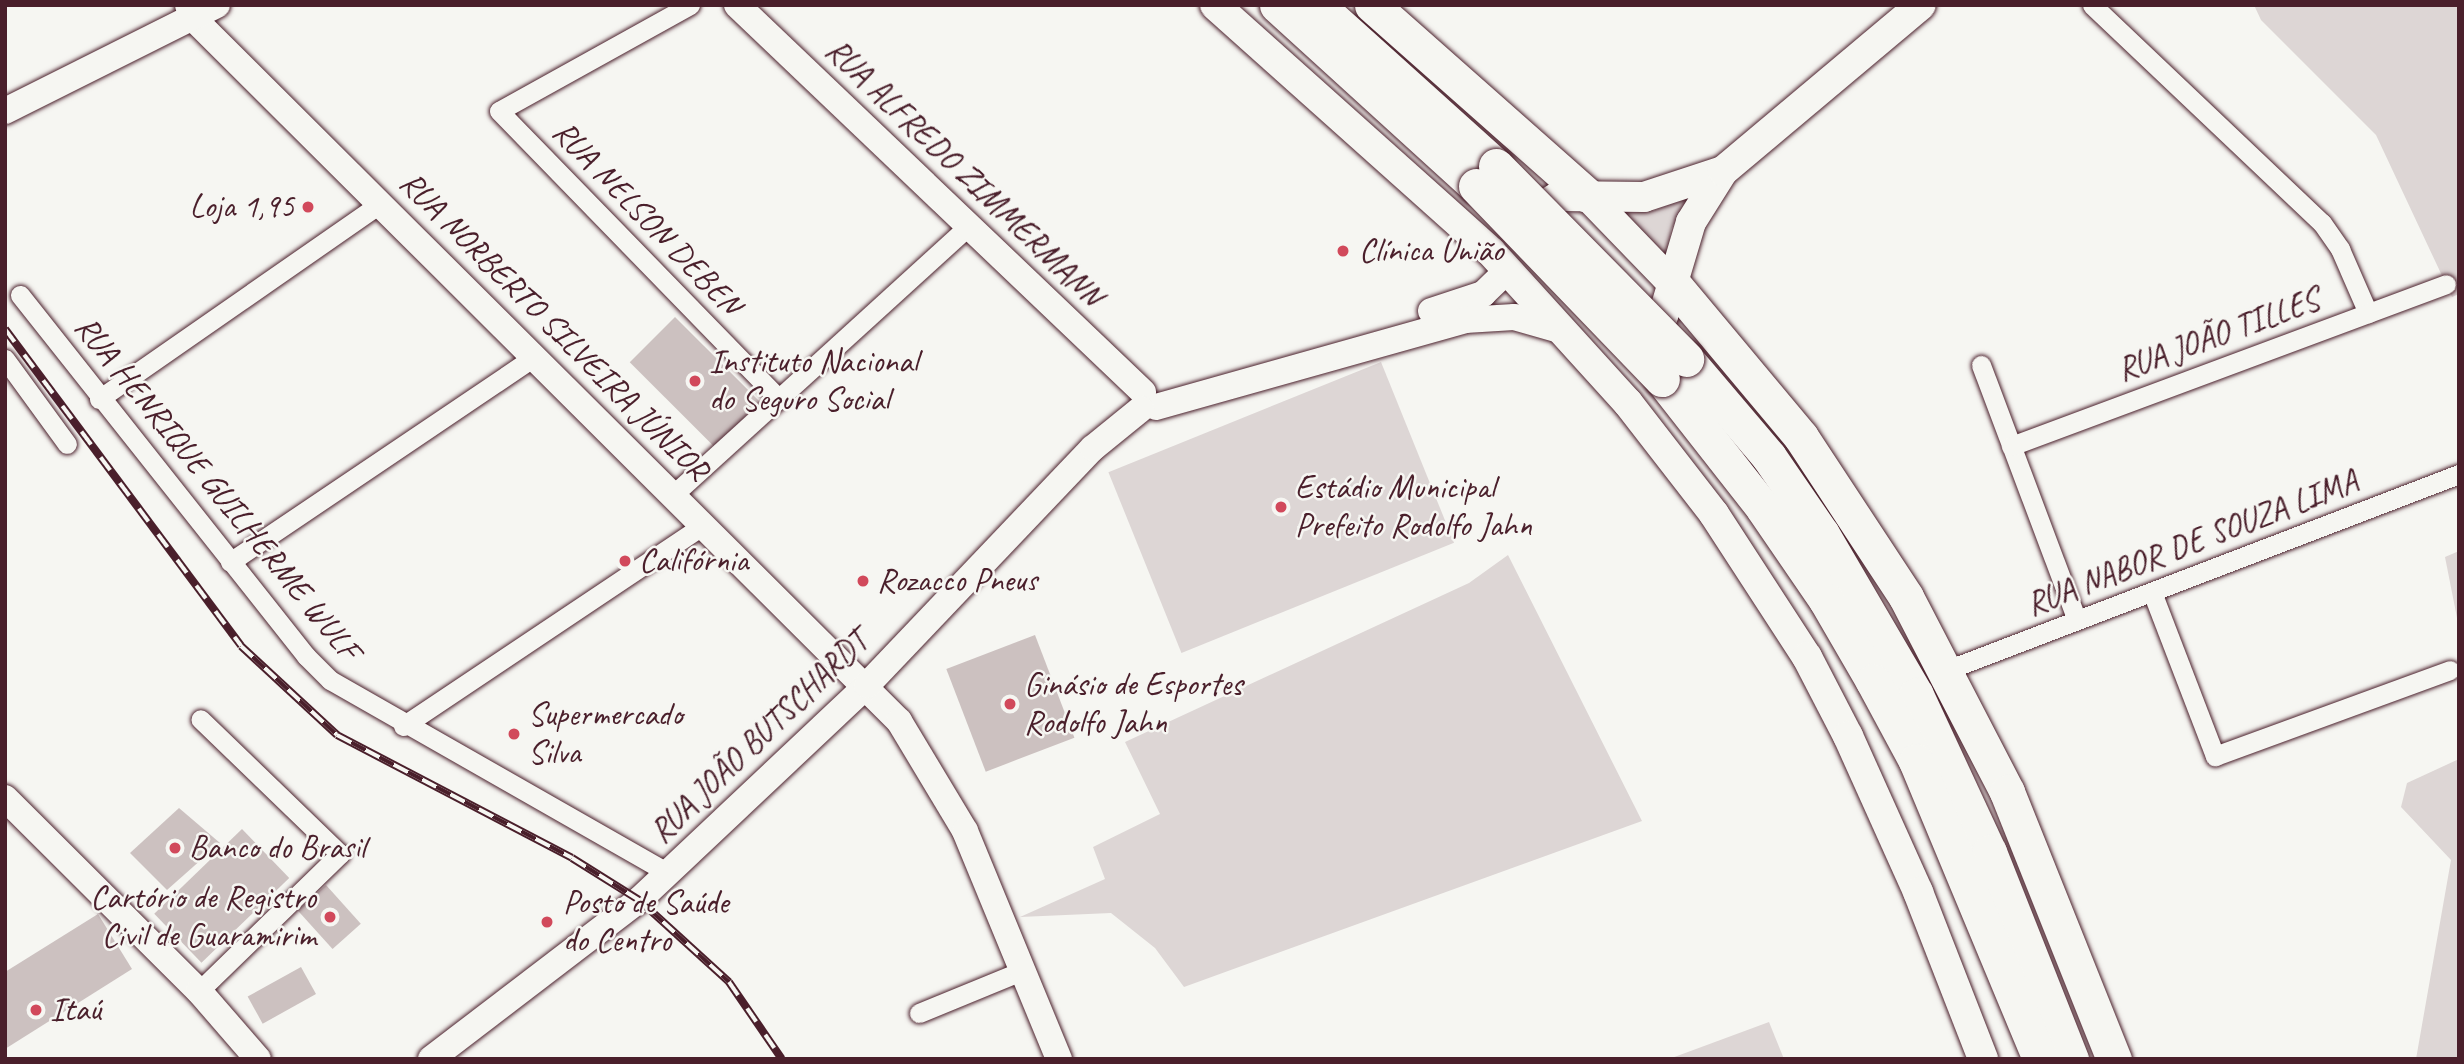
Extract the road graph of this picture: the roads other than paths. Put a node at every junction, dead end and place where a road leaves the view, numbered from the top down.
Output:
1 (217, 5) edge
2 (690, 5) edge
3 (737, 5) edge
4 (1214, 5) edge
5 (1277, 5) edge
6 (1317, 5) edge
7 (1372, 5) edge
8 (1921, 5) edge
9 (2092, 5) edge
10 (190, 11) edge
11 (5, 111) edge
12 (1723, 171) junction
13 (1486, 176) junction
14 (1577, 186) junction
15 (380, 204) junction
16 (971, 225) junction
17 (1687, 232) junction
18 (1475, 236) junction
19 (1508, 270) junction
20 (2446, 284) dead end
21 (1674, 285) junction
22 (1483, 294) junction
23 (20, 295) dead end
24 (1698, 311) junction
25 (2368, 313) junction
26 (1566, 332) junction
27 (535, 356) junction
28 (5, 359) edge
29 (1981, 365) dead end
30 (1674, 369) junction
31 (779, 398) junction
32 (99, 399) junction
33 (1147, 399) junction
34 (67, 444) dead end
35 (2011, 446) junction
36 (2459, 474) edge
37 (674, 494) junction
38 (705, 524) junction
39 (230, 562) junction
40 (2152, 592) junction
41 (2077, 620) junction
42 (1947, 670) junction
43 (2450, 670) dead end
44 (867, 685) junction
45 (200, 719) dead end
46 (403, 726) junction
47 (5, 798) edge
48 (668, 873) junction
49 (1024, 970) junction
50 (199, 990) junction
51 (919, 1013) dead end
52 (258, 1059) edge
53 (431, 1059) edge
54 (1059, 1059) edge
55 (1983, 1059) edge
56 (2040, 1059) edge
57 (2071, 1059) edge
58 (2114, 1059) edge

1 - 10 main road
2 - 31 street, RUA NELSON DEBEN
3 - 16 main road, RUA ALFREDO ZIMMERMANN
4 - 18 main road
5 - 13 highway
6 - 13 highway
7 - 14 highway
8 - 12 main road
9 - 25 street
10 - 11 main road
10 - 15 main road, RUA NORBERTO SILVEIRA JÚNIOR
12 - 14 main road
12 - 17 main road
13 - 30 highway, bridge
14 - 19 main road
14 - 21 main road
15 - 27 main road, RUA NORBERTO SILVEIRA JÚNIOR
15 - 32 street
16 - 31 street
16 - 33 main road, RUA ALFREDO ZIMMERMANN
17 - 21 main road
17 - 24 main road
18 - 19 main road
18 - 22 main road
19 - 22 main road, RUA JOÃO BUTSCHARDT
19 - 26 main road
20 - 25 street, RUA JOÃO TILLES
21 - 24 highway
21 - 26 main road
22 - 33 main road, RUA JOÃO BUTSCHARDT
23 - 32 street, RUA HENRIQUE GUILHERME WULF
24 - 42 highway
25 - 35 street, RUA JOÃO TILLES
26 - 33 main road, RUA JOÃO BUTSCHARDT
26 - 55 main road
27 - 37 main road, RUA NORBERTO SILVEIRA JÚNIOR
27 - 39 street
28 - 34 street
29 - 35 street
30 - 56 highway
30 - 57 highway
31 - 37 street
32 - 39 street, RUA HENRIQUE GUILHERME WULF
33 - 44 main road, RUA JOÃO BUTSCHARDT
35 - 41 street
36 - 40 street, RUA NABOR DE SOUZA LIMA
37 - 38 main road, RUA NORBERTO SILVEIRA JÚNIOR
38 - 44 main road, RUA NORBERTO SILVEIRA JÚNIOR
38 - 46 street
39 - 46 street, RUA HENRIQUE GUILHERME WULF
40 - 41 street, RUA NABOR DE SOUZA LIMA
40 - 43 street
41 - 42 street, RUA NABOR DE SOUZA LIMA
42 - 58 highway
44 - 48 main road, RUA JOÃO BUTSCHARDT
44 - 49 main road, RUA NORBERTO SILVEIRA JÚNIOR
45 - 50 street
46 - 48 street, RUA HENRIQUE GUILHERME WULF
47 - 50 main road
48 - 53 main road, RUA JOÃO BUTSCHARDT
49 - 51 street
49 - 54 main road, RUA NORBERTO SILVEIRA JÚNIOR
50 - 52 main road

